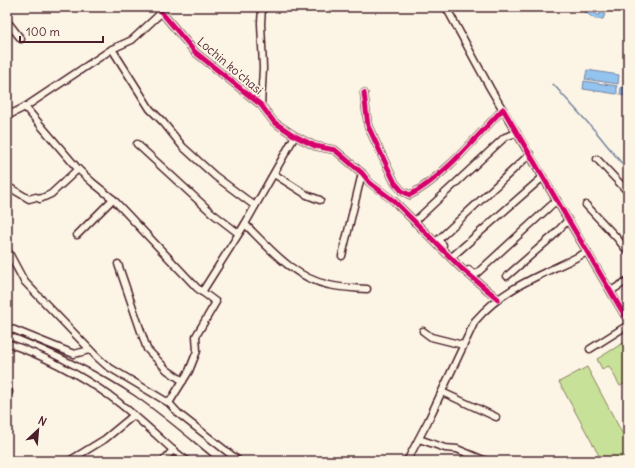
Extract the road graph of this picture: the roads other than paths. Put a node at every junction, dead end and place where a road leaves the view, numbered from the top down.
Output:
1 (157, 7) edge
2 (262, 7) edge
3 (446, 7) edge
4 (161, 13) junction
5 (7, 21) edge
6 (21, 39) dead end
7 (112, 49) junction
8 (364, 93) dead end
9 (261, 105) junction
10 (25, 107) junction
11 (503, 109) junction
12 (7, 116) edge
13 (517, 133) junction
14 (295, 136) junction
15 (137, 144) dead end
16 (530, 154) junction
17 (597, 159) dead end
18 (78, 169) junction
19 (274, 174) junction
20 (362, 174) junction
21 (543, 177) junction
22 (7, 186) edge
23 (628, 192) edge
24 (112, 199) junction
25 (320, 200) dead end
26 (556, 200) junction
27 (255, 206) junction
28 (586, 206) dead end
29 (568, 220) junction
30 (414, 222) junction
31 (245, 224) junction
32 (238, 233) junction
33 (77, 235) dead end
34 (587, 252) junction
35 (628, 252) edge
36 (7, 253) edge
37 (342, 256) dead end
38 (454, 256) junction
39 (118, 264) dead end
40 (507, 276) dead end
41 (628, 280) edge
42 (367, 289) dead end
43 (202, 292) junction
44 (611, 292) junction
45 (498, 299) junction
46 (628, 321) edge
47 (628, 325) edge
48 (7, 327) edge
49 (423, 332) dead end
50 (7, 343) edge
51 (463, 345) junction
52 (590, 349) dead end
53 (90, 350) junction
54 (183, 381) junction
55 (442, 392) junction
56 (169, 403) junction
57 (134, 415) junction
58 (496, 417) dead end
59 (419, 439) junction
60 (172, 450) junction
61 (69, 461) edge
62 (163, 461) edge
63 (187, 461) edge
64 (239, 461) edge
65 (407, 461) edge
66 (486, 461) edge

1 - 4 street, Lochin ko'chasi
2 - 9 street
3 - 11 street
4 - 7 street
4 - 9 street, Lochin ko'chasi
5 - 6 street
7 - 10 street
7 - 27 street
8 - 11 street
9 - 14 street, Lochin ko'chasi
10 - 12 street
10 - 18 street
11 - 13 street
13 - 16 street
13 - 30 street
14 - 19 street
14 - 20 street, Lochin ko'chasi
15 - 32 street
16 - 21 street
16 - 38 street
17 - 23 street
18 - 22 street
18 - 24 street
19 - 25 street
19 - 27 street
20 - 30 street, Lochin ko'chasi
20 - 37 street
21 - 26 street
21 - 38 street
24 - 33 street
24 - 43 street
26 - 29 street
26 - 38 street
27 - 31 street
28 - 35 street
29 - 34 street
29 - 40 street
30 - 45 street, Lochin ko'chasi
31 - 32 street
31 - 42 street
32 - 43 street
34 - 44 street
34 - 45 street
36 - 53 street
39 - 54 street
41 - 44 street
43 - 54 street
44 - 46 street
45 - 51 street
47 - 52 street
48 - 53 street
49 - 51 street
50 - 57 street
51 - 55 street
53 - 56 street
54 - 56 street
55 - 58 street
55 - 59 street
56 - 64 street
57 - 60 street
57 - 61 street
59 - 65 street
59 - 66 street
60 - 62 street
60 - 63 street

